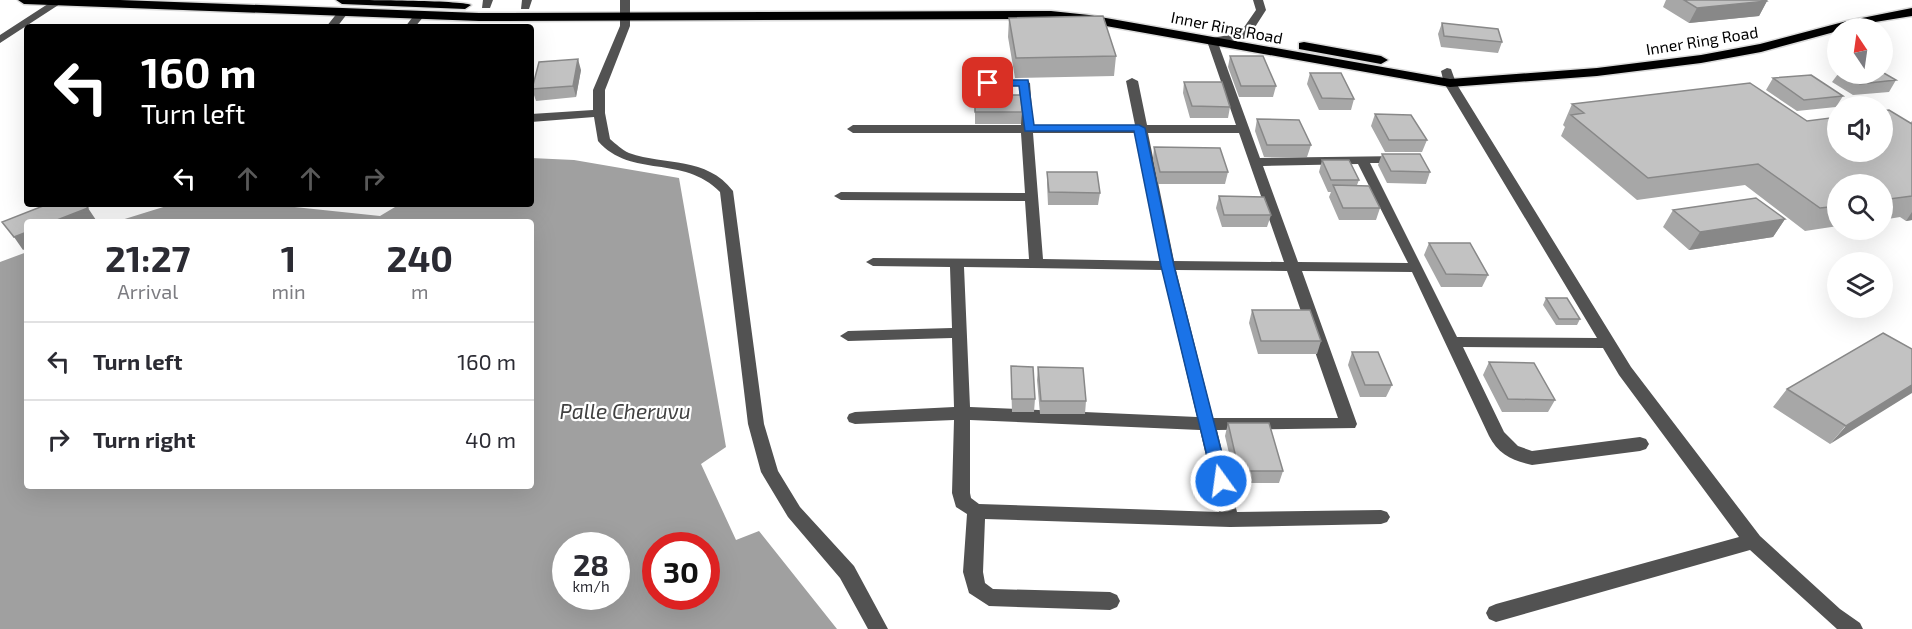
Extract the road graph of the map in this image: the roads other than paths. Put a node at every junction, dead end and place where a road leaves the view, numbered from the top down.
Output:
1 (24, 0) edge
2 (342, 0) edge
3 (358, 0) edge
4 (1258, 0) edge
5 (1912, 0) edge
6 (401, 1) edge
7 (58, 2) junction
8 (441, 2) edge
9 (487, 3) edge
10 (526, 3) edge
11 (625, 8) edge
12 (1912, 12) edge
13 (342, 14) junction
14 (419, 16) junction
15 (24, 24) edge
16 (24, 24) edge
17 (333, 24) edge
18 (412, 24) edge
19 (1244, 36) junction
20 (0, 40) edge
21 (1212, 41) junction
22 (1449, 77) junction
23 (1132, 81) dead end
24 (970, 84) dead end
25 (599, 113) junction
26 (534, 118) edge
27 (1139, 128) junction
28 (853, 129) dead end
29 (1029, 129) junction
30 (1243, 129) junction
31 (1415, 158) edge
32 (1362, 159) junction
33 (1255, 162) junction
34 (841, 196) dead end
35 (1033, 197) junction
36 (873, 262) dead end
37 (957, 264) junction
38 (1036, 264) junction
39 (1168, 266) junction
40 (1292, 267) junction
41 (1417, 268) junction
42 (959, 333) junction
43 (848, 336) dead end
44 (1452, 342) junction
45 (1608, 343) junction
46 (962, 414) junction
47 (855, 418) dead end
48 (1207, 424) junction
49 (1640, 444) dead end
50 (976, 511) junction
51 (1381, 517) dead end
52 (1230, 520) junction
53 (1753, 541) junction
54 (1110, 601) dead end
55 (1496, 613) dead end
56 (1838, 622) edge
57 (878, 629) edge
58 (1853, 629) edge

1 - 7 highway, Inner Ring Road
2 - 3 highway, Inner Ring Road
3 - 6 highway, Inner Ring Road
4 - 19 street
5 - 22 highway, Inner Ring Road
6 - 8 highway, Inner Ring Road
7 - 13 highway, Inner Ring Road
7 - 16 street
8 - 9 highway, Inner Ring Road
9 - 10 highway, Inner Ring Road
10 - 11 highway, Inner Ring Road
11 - 14 highway, Inner Ring Road
11 - 19 highway, Inner Ring Road
11 - 21 highway, Inner Ring Road
11 - 25 street
12 - 22 highway, Inner Ring Road
13 - 14 highway, Inner Ring Road
13 - 17 street
14 - 18 street
15 - 20 street
19 - 21 street
19 - 22 highway, Inner Ring Road
21 - 22 highway, Inner Ring Road
21 - 30 street
22 - 45 street
23 - 27 street
24 - 29 street
25 - 26 street
25 - 57 street
27 - 29 street
27 - 30 street
27 - 39 street
28 - 29 street
29 - 35 street
30 - 33 street
31 - 32 street
32 - 33 street
32 - 41 street
33 - 40 street
34 - 35 street
35 - 38 street
36 - 37 street
37 - 38 street
37 - 42 street
38 - 39 street
39 - 40 street
39 - 48 street
40 - 41 street
40 - 48 street
41 - 44 street
42 - 43 street
42 - 46 street
44 - 45 street
44 - 49 street
45 - 53 street
46 - 47 street
46 - 48 street
46 - 50 street
48 - 52 street
50 - 52 street
50 - 54 street
51 - 52 street
53 - 55 street
53 - 56 street
56 - 58 street

